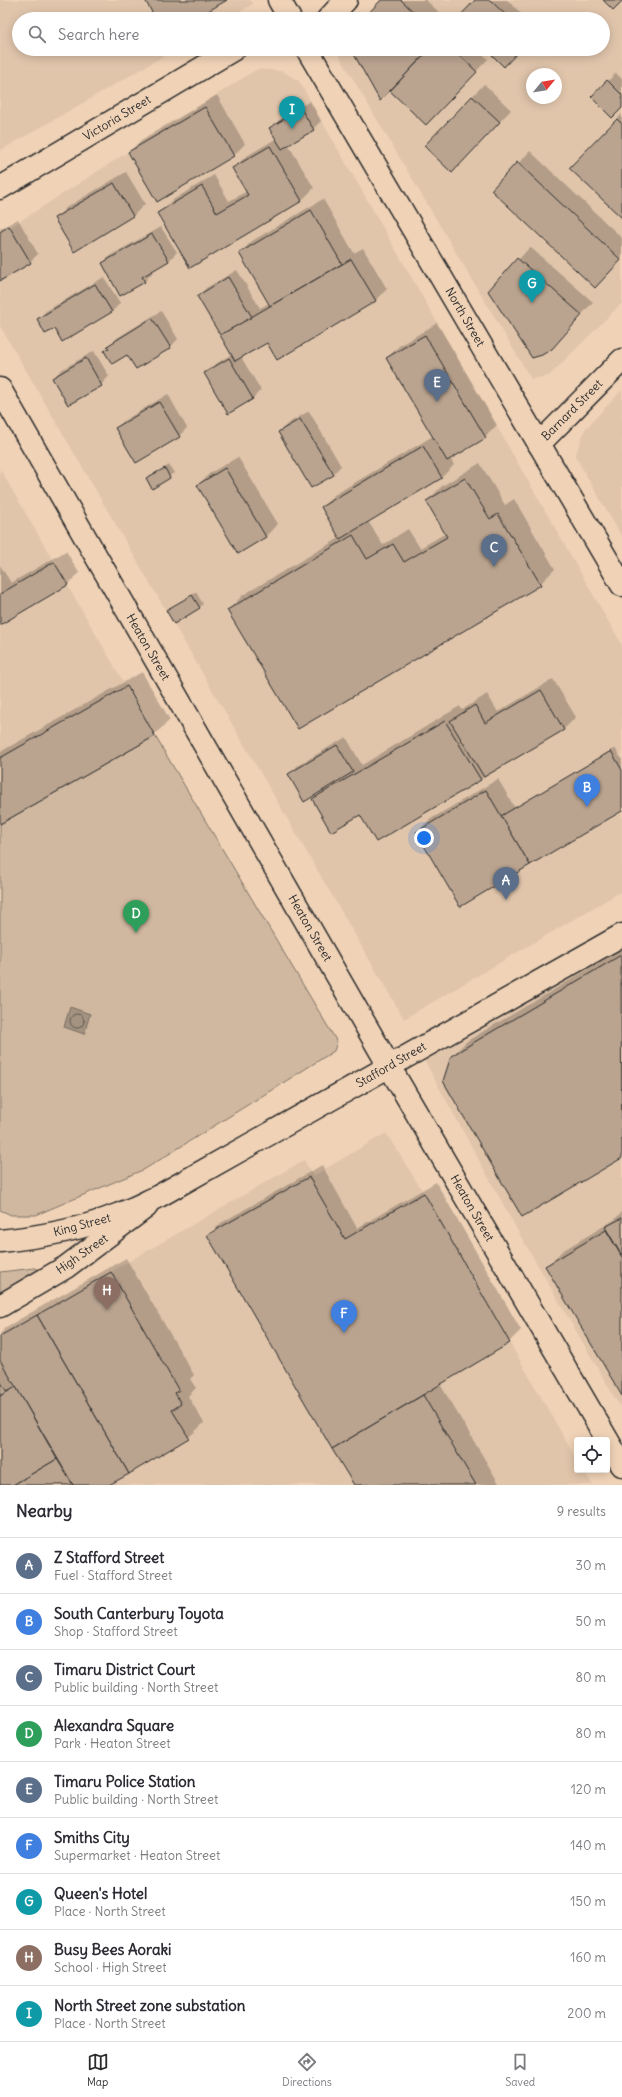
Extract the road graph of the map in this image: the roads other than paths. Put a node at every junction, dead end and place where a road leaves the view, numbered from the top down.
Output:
1 (346, 0) edge
2 (335, 12) edge
3 (222, 56) edge
4 (312, 56) edge
5 (0, 188) edge
6 (622, 360) edge
7 (0, 389) edge
8 (539, 444) junction
9 (622, 585) edge
10 (622, 935) edge
11 (389, 1066) junction
12 (160, 1196) junction
13 (0, 1241) edge
14 (0, 1306) edge
15 (622, 1465) edge

1 - 2 street
3 - 5 street, Victoria Street
4 - 8 street, North Street
6 - 8 street, Barnard Street
7 - 11 street, Heaton Street
8 - 9 street, North Street
10 - 11 street, Stafford Street
11 - 12 street, Stafford Street
11 - 15 street, Heaton Street
12 - 13 street, King Street
12 - 14 street, High Street

